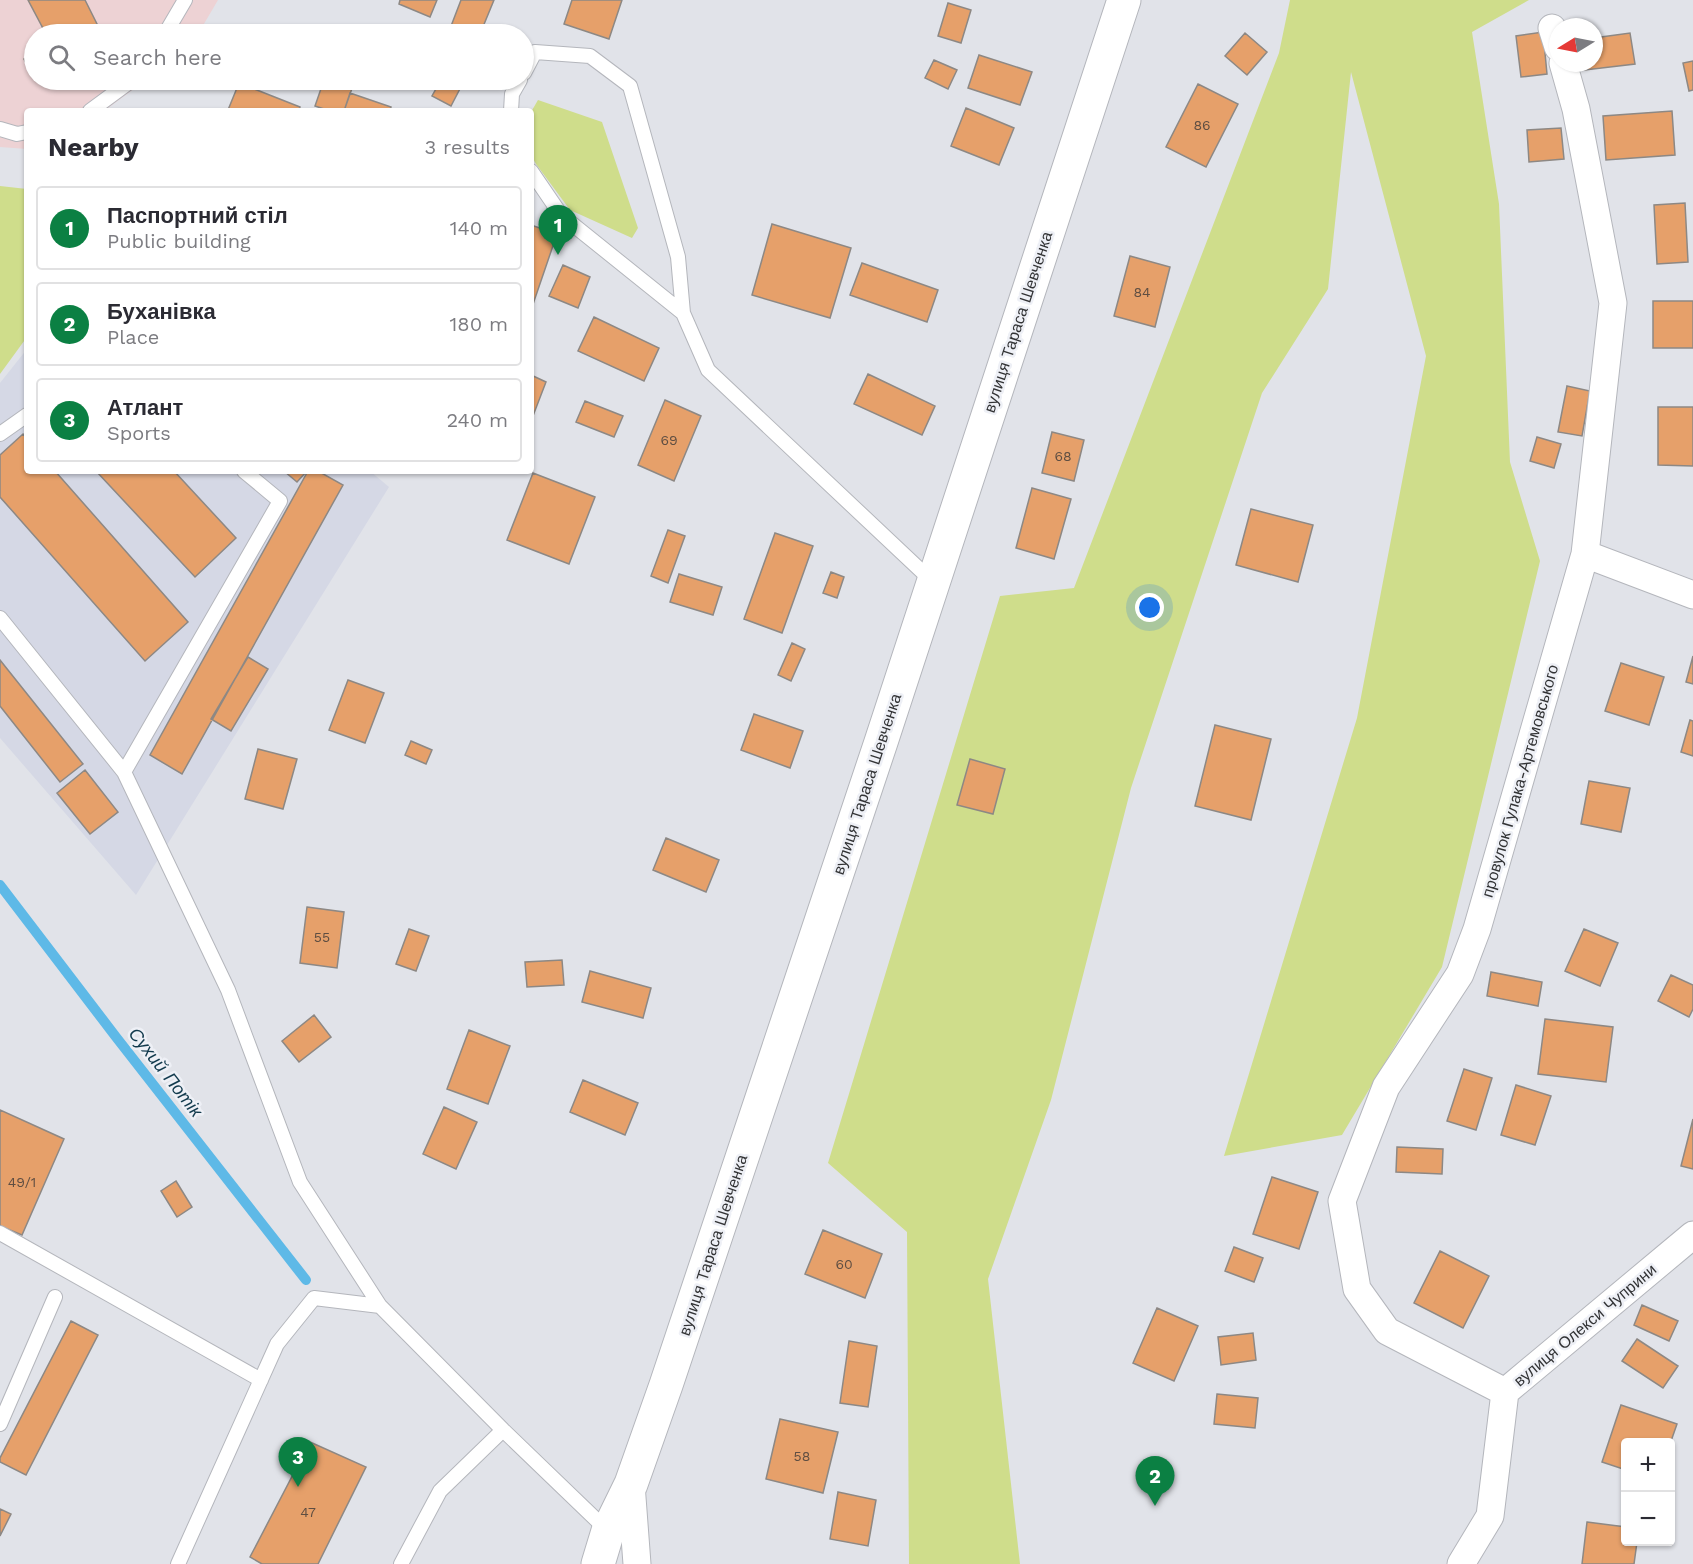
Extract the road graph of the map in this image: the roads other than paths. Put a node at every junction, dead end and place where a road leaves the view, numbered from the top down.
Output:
1 (185, 0) edge
2 (1124, 0) edge
3 (171, 24) edge
4 (534, 54) edge
5 (1565, 72) edge
6 (118, 90) edge
7 (514, 90) edge
8 (94, 108) edge
9 (511, 108) edge
10 (0, 129) edge
11 (24, 133) edge
12 (534, 178) edge
13 (683, 313) junction
14 (24, 417) edge
15 (0, 434) edge
16 (248, 474) edge
17 (1586, 554) junction
18 (933, 582) junction
19 (1693, 595) edge
20 (0, 618) edge
21 (124, 772) junction
22 (0, 1233) edge
23 (1693, 1235) edge
24 (55, 1297) dead end
25 (381, 1306) junction
26 (261, 1380) junction
27 (1505, 1392) junction
28 (0, 1424) edge
29 (503, 1430) junction
30 (631, 1484) junction
31 (609, 1531) junction
32 (178, 1564) edge
33 (401, 1564) edge
34 (598, 1564) edge
35 (637, 1564) edge
36 (1461, 1564) edge

1 - 3 lane
2 - 18 street, вулиця Тараса Шевченка
4 - 13 lane
5 - 17 street, провулок Гулака-Артемовського
6 - 8 lane
7 - 9 lane
10 - 11 lane
12 - 13 lane
13 - 18 lane
14 - 15 lane
16 - 21 lane
17 - 19 street
17 - 27 street, провулок Гулака-Артемовського
18 - 30 street, вулиця Тараса Шевченка
20 - 21 lane
21 - 25 lane
22 - 26 lane
23 - 27 street, вулиця Олекси Чуприни
24 - 28 lane
25 - 26 lane
25 - 29 lane
26 - 32 lane
27 - 36 street, вулиця Олекси Чуприни
29 - 31 lane
29 - 33 lane
30 - 31 street, вулиця Тараса Шевченка
30 - 35 street
31 - 34 street, вулиця Тараса Шевченка

